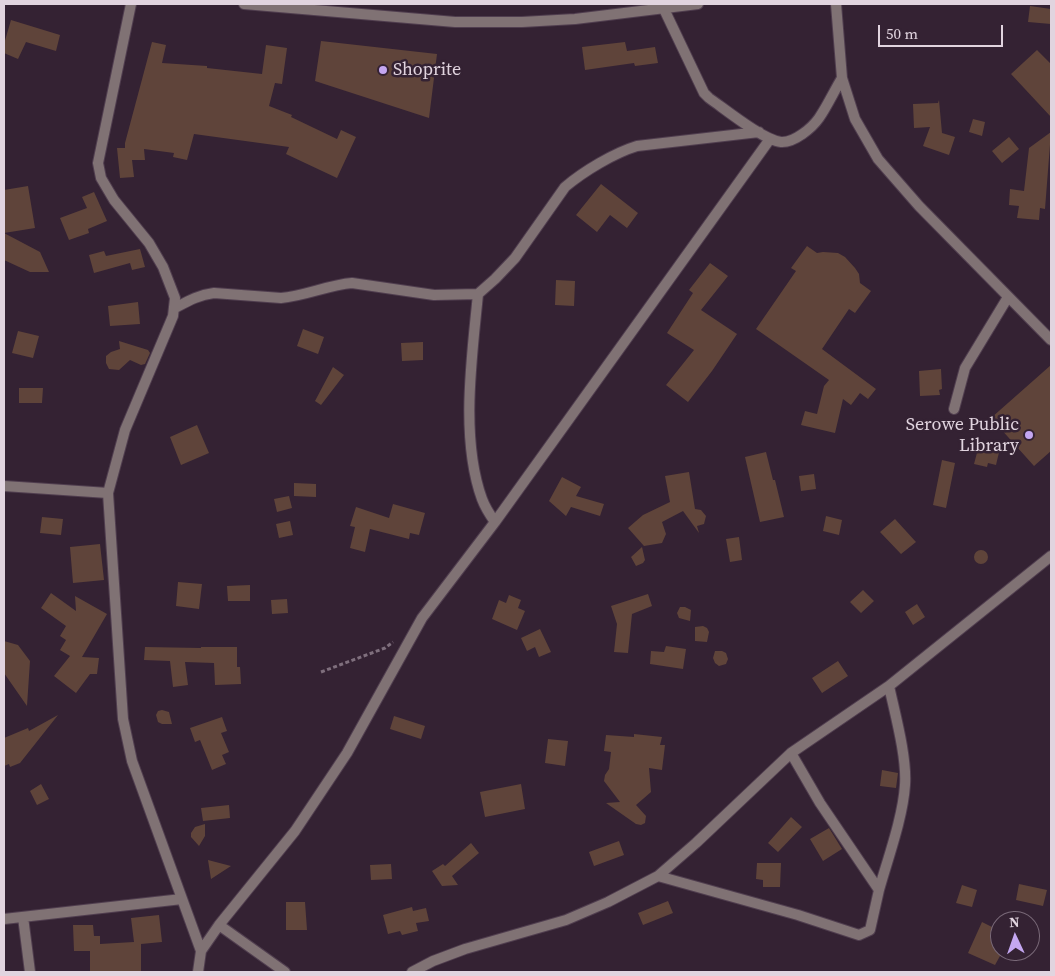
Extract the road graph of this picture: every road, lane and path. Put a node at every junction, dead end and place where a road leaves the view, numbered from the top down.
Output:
1 (130, 4) edge
2 (244, 4) edge
3 (698, 4) edge
4 (836, 4) edge
5 (615, 8) edge
6 (663, 8) junction
7 (842, 78) junction
8 (759, 132) junction
9 (770, 139) junction
10 (478, 294) junction
11 (1008, 297) junction
12 (175, 308) junction
13 (1051, 340) edge
14 (954, 409) dead end
15 (4, 486) edge
16 (108, 493) junction
17 (494, 522) junction
18 (1051, 556) edge
19 (400, 636) dead end
20 (321, 672) dead end
21 (889, 686) junction
22 (791, 753) junction
23 (658, 876) junction
24 (879, 890) junction
25 (182, 899) junction
26 (22, 917) junction
27 (4, 918) edge
28 (219, 925) junction
29 (201, 951) junction
30 (30, 972) edge
31 (198, 972) edge
32 (285, 972) edge
33 (412, 972) edge

1 - 12 street
2 - 5 street
3 - 6 street
4 - 7 street
5 - 6 street
6 - 8 street
7 - 9 street
7 - 11 street
8 - 9 street
8 - 10 street
9 - 17 street
10 - 12 street
10 - 17 street
11 - 13 street
11 - 14 street
12 - 16 street
15 - 16 street
16 - 25 street
17 - 28 street
18 - 21 street
19 - 20 path
21 - 22 street
21 - 24 street
22 - 23 street
22 - 24 street
23 - 24 street
23 - 33 street
25 - 26 street
25 - 29 street
26 - 27 street
26 - 30 street
28 - 29 street
28 - 32 street
29 - 31 street

